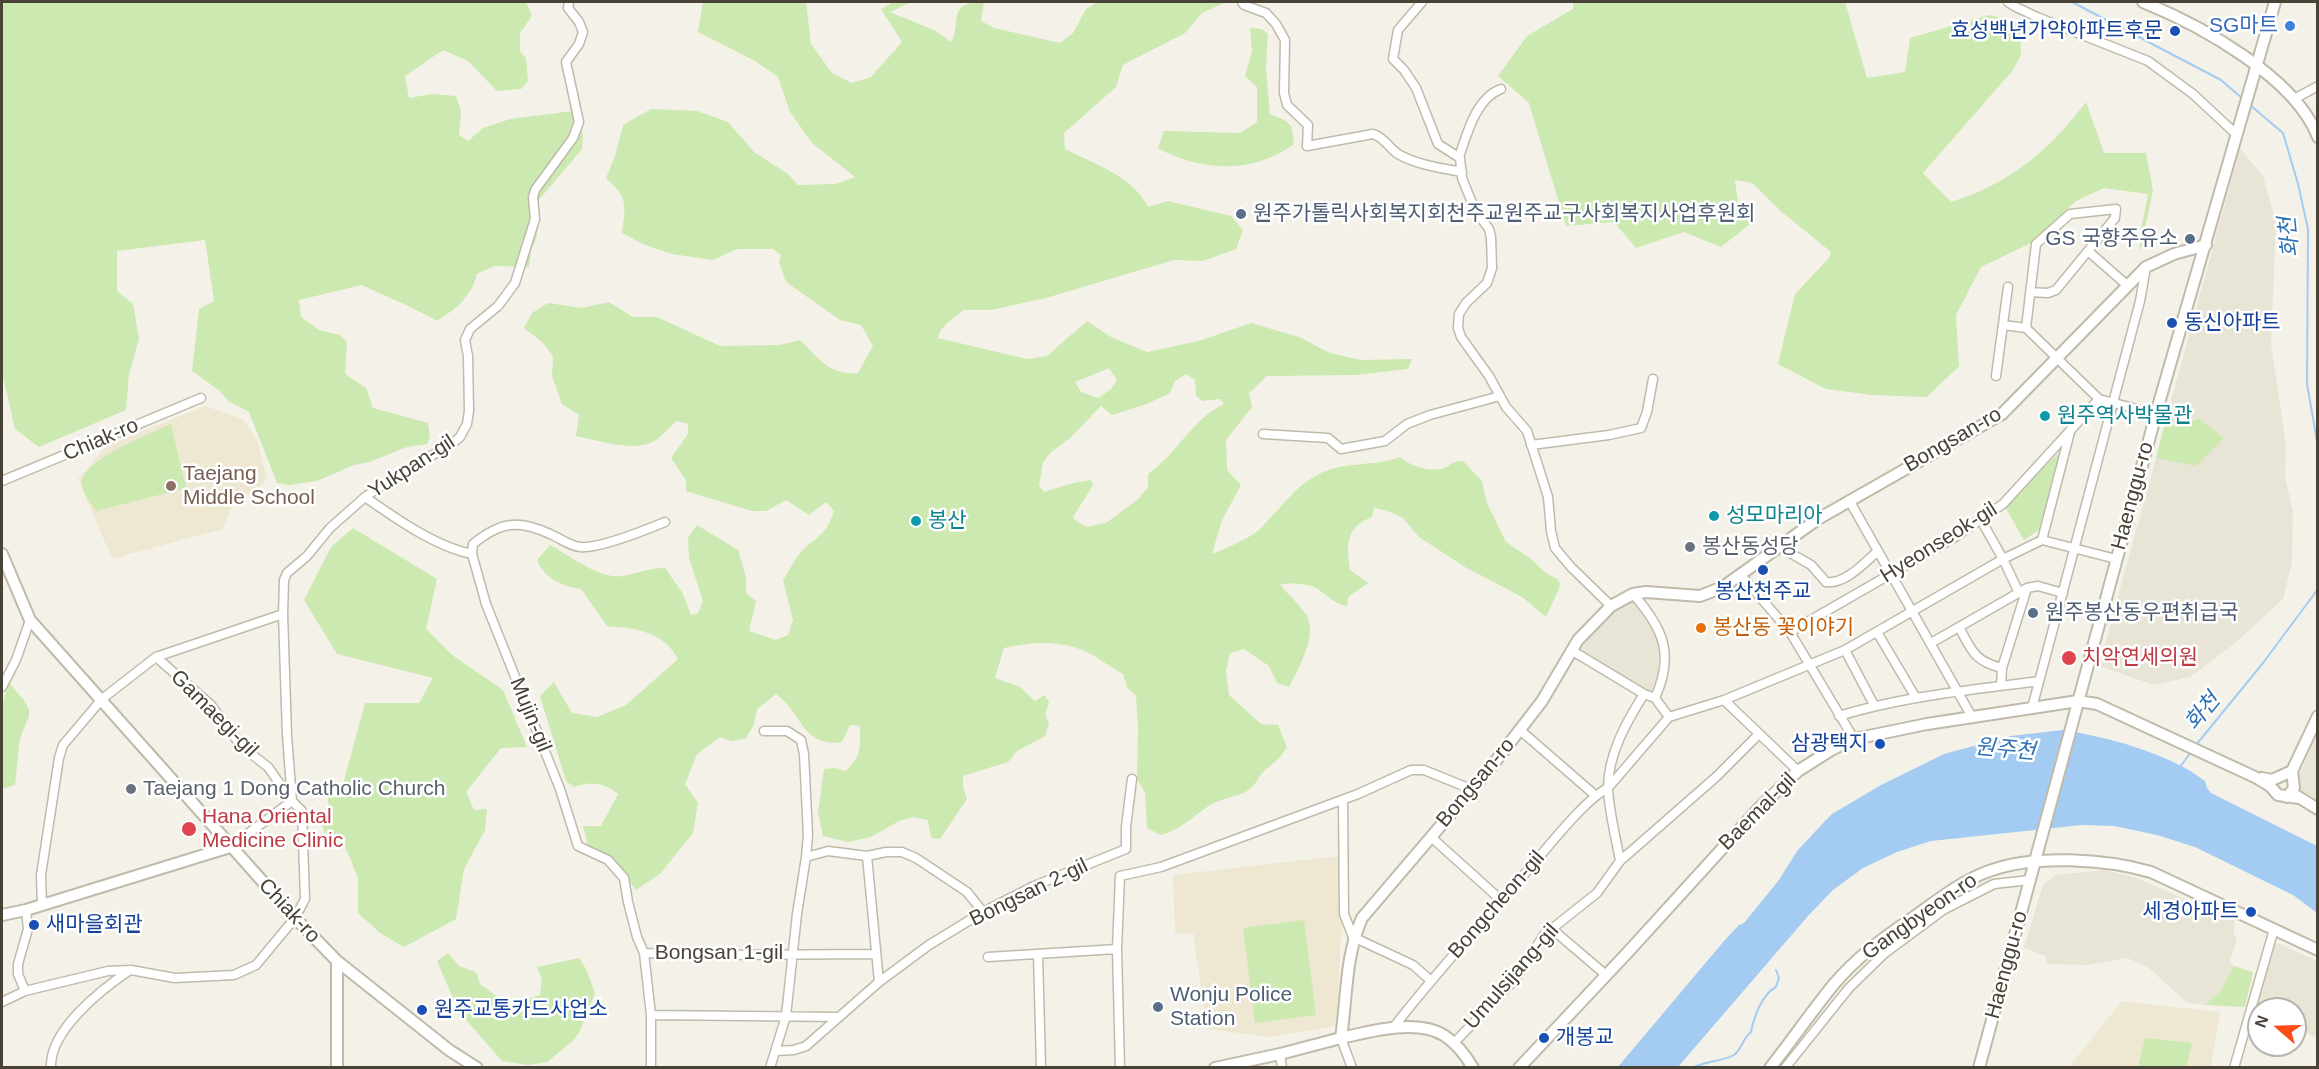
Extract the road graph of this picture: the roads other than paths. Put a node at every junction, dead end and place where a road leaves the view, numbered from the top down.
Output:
1 (569, 2) edge
2 (1242, 2) edge
3 (1422, 2) edge
4 (2008, 2) edge
5 (2143, 2) edge
6 (2275, 2) edge
7 (2255, 65) junction
8 (2318, 86) edge
9 (1501, 89) dead end
10 (2294, 99) junction
11 (2237, 135) junction
12 (2318, 137) edge
13 (1459, 158) junction
14 (1462, 172) junction
15 (2206, 245) junction
16 (2088, 251) junction
17 (2146, 267) junction
18 (2008, 286) dead end
19 (2128, 286) junction
20 (2030, 292) junction
21 (2003, 326) junction
22 (2026, 328) junction
23 (2056, 359) junction
24 (1995, 376) dead end
25 (1653, 379) dead end
26 (1500, 396) junction
27 (201, 398) dead end
28 (2099, 399) junction
29 (2113, 403) junction
30 (2156, 414) junction
31 (2070, 432) junction
32 (1263, 434) dead end
33 (1531, 445) junction
34 (2, 482) edge
35 (365, 497) junction
36 (1849, 500) junction
37 (1981, 520) junction
38 (665, 522) dead end
39 (2042, 540) junction
40 (1778, 546) junction
41 (2075, 548) junction
42 (1878, 551) junction
43 (2, 554) edge
44 (472, 554) junction
45 (2003, 559) junction
46 (2116, 559) junction
47 (1891, 574) junction
48 (1741, 575) junction
49 (2027, 588) junction
50 (2019, 593) junction
51 (2063, 593) junction
52 (1633, 594) junction
53 (1611, 606) junction
54 (1913, 612) junction
55 (283, 614) junction
56 (30, 620) junction
57 (1959, 627) junction
58 (1790, 632) junction
59 (1876, 632) junction
60 (1931, 643) junction
61 (1571, 650) junction
62 (1845, 650) junction
63 (156, 657) junction
64 (1808, 666) junction
65 (2002, 668) junction
66 (2039, 681) junction
67 (2001, 686) junction
68 (2, 687) edge
69 (1958, 692) junction
70 (1644, 694) junction
71 (1655, 698) junction
72 (1916, 698) junction
73 (102, 699) junction
74 (1724, 700) junction
75 (2078, 701) junction
76 (1874, 705) junction
77 (2032, 708) junction
78 (1839, 716) junction
79 (2318, 716) edge
80 (1669, 717) junction
81 (1972, 717) junction
82 (1520, 730) junction
83 (765, 731) dead end
84 (1758, 735) junction
85 (1854, 740) junction
86 (1798, 771) junction
87 (2279, 776) junction
88 (2292, 776) junction
89 (2257, 778) junction
90 (1132, 779) dead end
91 (1608, 788) junction
92 (1471, 789) junction
93 (2275, 793) junction
94 (1596, 796) junction
95 (2293, 796) junction
96 (1343, 800) junction
97 (292, 801) junction
98 (2318, 809) edge
99 (1431, 837) junction
100 (230, 846) junction
101 (807, 856) junction
102 (867, 856) junction
103 (2036, 856) junction
104 (1620, 861) junction
105 (1988, 871) junction
106 (2030, 880) junction
107 (1994, 884) junction
108 (1502, 900) junction
109 (42, 905) junction
110 (26, 910) junction
111 (983, 912) junction
112 (2, 915) edge
113 (295, 918) junction
114 (1552, 929) junction
115 (2274, 929) junction
116 (1353, 938) junction
117 (1118, 949) junction
118 (2318, 950) edge
119 (644, 953) junction
120 (794, 954) junction
121 (875, 954) junction
122 (1038, 954) junction
123 (988, 957) dead end
124 (337, 962) junction
125 (131, 970) junction
126 (1606, 975) junction
127 (1430, 980) junction
128 (879, 982) junction
129 (25, 991) junction
130 (2, 1002) edge
131 (651, 1015) junction
132 (786, 1016) junction
133 (839, 1017) junction
134 (1393, 1029) junction
135 (1341, 1038) junction
136 (1454, 1043) junction
137 (776, 1051) junction
138 (1280, 1054) junction
139 (51, 1068) edge
140 (337, 1068) edge
141 (477, 1068) edge
142 (651, 1068) edge
143 (770, 1068) edge
144 (1041, 1068) edge
145 (1120, 1068) edge
146 (1215, 1068) edge
147 (1282, 1068) edge
148 (1352, 1068) edge
149 (1473, 1068) edge
150 (1519, 1068) edge
151 (1770, 1068) edge
152 (1785, 1068) edge
153 (1979, 1068) edge
154 (2234, 1068) edge

1 - 35 street, Yukpan-gil
2 - 14 street
3 - 13 street
4 - 11 street
5 - 7 street
6 - 7 street
7 - 10 street
7 - 11 street, Haenggu-ro
8 - 10 street
9 - 13 street
10 - 12 street
11 - 15 street, Haenggu-ro
13 - 14 street
14 - 26 street
15 - 17 street, Bongsan-ro
15 - 30 street, Haenggu-ro
16 - 19 street
16 - 20 street
16 - 20 street
17 - 19 street, Bongsan-ro
17 - 29 street
18 - 21 street
19 - 23 street, Bongsan-ro
20 - 22 street
21 - 22 street
21 - 24 street
22 - 23 street
23 - 28 street
23 - 36 street, Bongsan-ro
25 - 33 street
26 - 32 street
26 - 33 street
27 - 34 street, Chiak-ro
28 - 29 street
28 - 31 street, Hyeonseok-gil
29 - 30 street
29 - 41 street
30 - 46 street, Haenggu-ro
31 - 37 street, Hyeonseok-gil
31 - 39 street, Hyeonseok-gil
33 - 53 street
35 - 44 street
35 - 55 street, Yukpan-gil
36 - 40 street, Bongsan-ro
36 - 42 street
37 - 45 street
37 - 47 street, Hyeonseok-gil
38 - 44 street
39 - 41 street
39 - 45 street
40 - 42 street
40 - 48 street, Bongsan-ro
41 - 46 street
41 - 51 street
42 - 47 street
43 - 56 street, Chiak-ro
44 - 119 street, Mujin-gil
45 - 50 street
45 - 54 street
46 - 75 street, Haenggu-ro
47 - 54 street
47 - 58 street, Hyeonseok-gil
48 - 52 street, Bongsan-ro
48 - 58 street
49 - 50 street
49 - 51 street
49 - 65 street
50 - 57 street
51 - 66 street
52 - 53 street, Bongsan-ro
52 - 71 street
53 - 61 street, Bongsan-ro
54 - 59 street
54 - 60 street
55 - 63 street, Gamaegi-gil
55 - 97 street, Yukpan-gil
56 - 68 street
56 - 73 street, Chiak-ro
57 - 60 street
57 - 65 street
58 - 64 street
59 - 62 street
59 - 72 street
60 - 69 street
61 - 70 street
61 - 82 street, Bongsan-ro
62 - 64 street
62 - 76 street
63 - 73 street, Gamaegi-gil
63 - 97 street, Gamaegi-gil
64 - 74 street
64 - 78 street
65 - 67 street
66 - 67 street
66 - 77 street
67 - 69 street
69 - 72 street
69 - 81 street
70 - 71 street
70 - 91 street
71 - 80 street
72 - 76 street
73 - 100 street, Chiak-ro
73 - 109 street, Gamaegi-gil
74 - 80 street
74 - 84 street
75 - 77 street, Baemal-gil
75 - 89 street, Baemal-gil
75 - 103 street, Haenggu-ro
76 - 78 street
77 - 81 street, Baemal-gil
78 - 85 street
79 - 88 street
80 - 91 street, Bongcheon-gil
81 - 85 street, Baemal-gil
82 - 92 street, Bongsan-ro
82 - 94 street, Bongsan-ro
83 - 101 street, Bongsan 1-gil
84 - 86 street
84 - 104 street, Umulsijang-gil
85 - 86 street, Baemal-gil
86 - 126 street, Baemal-gil
87 - 88 street
87 - 89 street
87 - 93 street
88 - 95 street
89 - 93 street
90 - 111 street, Bongsan 2-gil
91 - 94 street, Bongcheon-gil
91 - 104 street
92 - 96 street
92 - 99 street, Bongsan-ro
93 - 95 street
94 - 108 street, Bongcheon-gil
95 - 98 street
96 - 116 street
96 - 117 street
97 - 100 street
97 - 113 street
99 - 108 street, Bongsan-ro
99 - 116 street, Bongsan-ro
100 - 109 street
100 - 113 street, Chiak-ro
101 - 102 street
101 - 120 street, Bongsan 1-gil
102 - 111 street
102 - 121 street
103 - 105 street, Gangbyeon-ro
103 - 106 street, Haenggu-ro
103 - 115 street, Gangbyeon-ro
104 - 114 street, Umulsijang-gil
105 - 107 street
105 - 151 street, Gangbyeon-ro
106 - 107 street
106 - 153 street, Haenggu-ro
107 - 152 street
108 - 127 street, Bongcheon-gil
109 - 110 street
110 - 112 street
110 - 129 street
111 - 128 street, Bongsan 2-gil
113 - 124 street, Chiak-ro
113 - 125 street
114 - 126 street
114 - 136 street, Umulsijang-gil
115 - 118 street, Gangbyeon-ro
115 - 154 street
116 - 127 street
116 - 135 street, Bongsan-ro
117 - 122 street
117 - 145 street
119 - 120 street, Bongsan 1-gil
119 - 131 street, Mujin-gil
120 - 121 street
120 - 132 street, Bongsan 1-gil
121 - 128 street
122 - 123 street
122 - 144 street
124 - 140 street
124 - 141 street, Chiak-ro
125 - 129 street
125 - 139 street
126 - 150 street, Baemal-gil
127 - 134 street, Bongcheon-gil
128 - 133 street, Bongsan 2-gil
129 - 130 street
131 - 132 street
131 - 142 street, Mujin-gil
132 - 133 street
132 - 137 street, Bongsan 1-gil
133 - 137 street, Bongsan 2-gil
134 - 135 street
134 - 136 street
135 - 138 street
135 - 148 street, Bongsan-ro
136 - 149 street
137 - 143 street, Bongsan 1-gil
138 - 146 street
138 - 147 street

